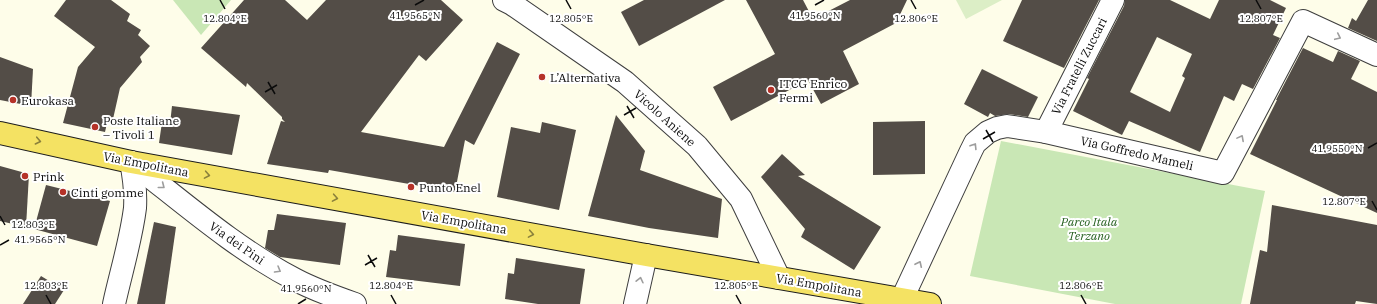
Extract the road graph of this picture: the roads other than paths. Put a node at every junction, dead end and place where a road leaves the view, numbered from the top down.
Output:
1 (504, 0) edge
2 (1113, 0) edge
3 (1377, 55) edge
4 (1046, 132) junction
5 (0, 133) edge
6 (131, 162) junction
7 (646, 255) junction
8 (779, 278) junction
9 (902, 299) junction
10 (114, 304) edge
11 (355, 304) edge
12 (635, 304) edge
13 (930, 304) edge

1 - 8 street, Vicolo Aniene
2 - 4 street, Via Fratelli Zuccari
4 -> 3 street, Via Goffredo Mameli
9 -> 4 street, Via Goffredo Mameli
5 -> 6 main road, Via Empolitana
6 -> 7 main road, Via Empolitana
6 - 10 street
6 -> 11 street, Via dei Pini
7 - 8 main road, Via Empolitana
12 -> 7 street
8 - 9 main road, Via Empolitana
9 - 13 main road, Via Empolitana

